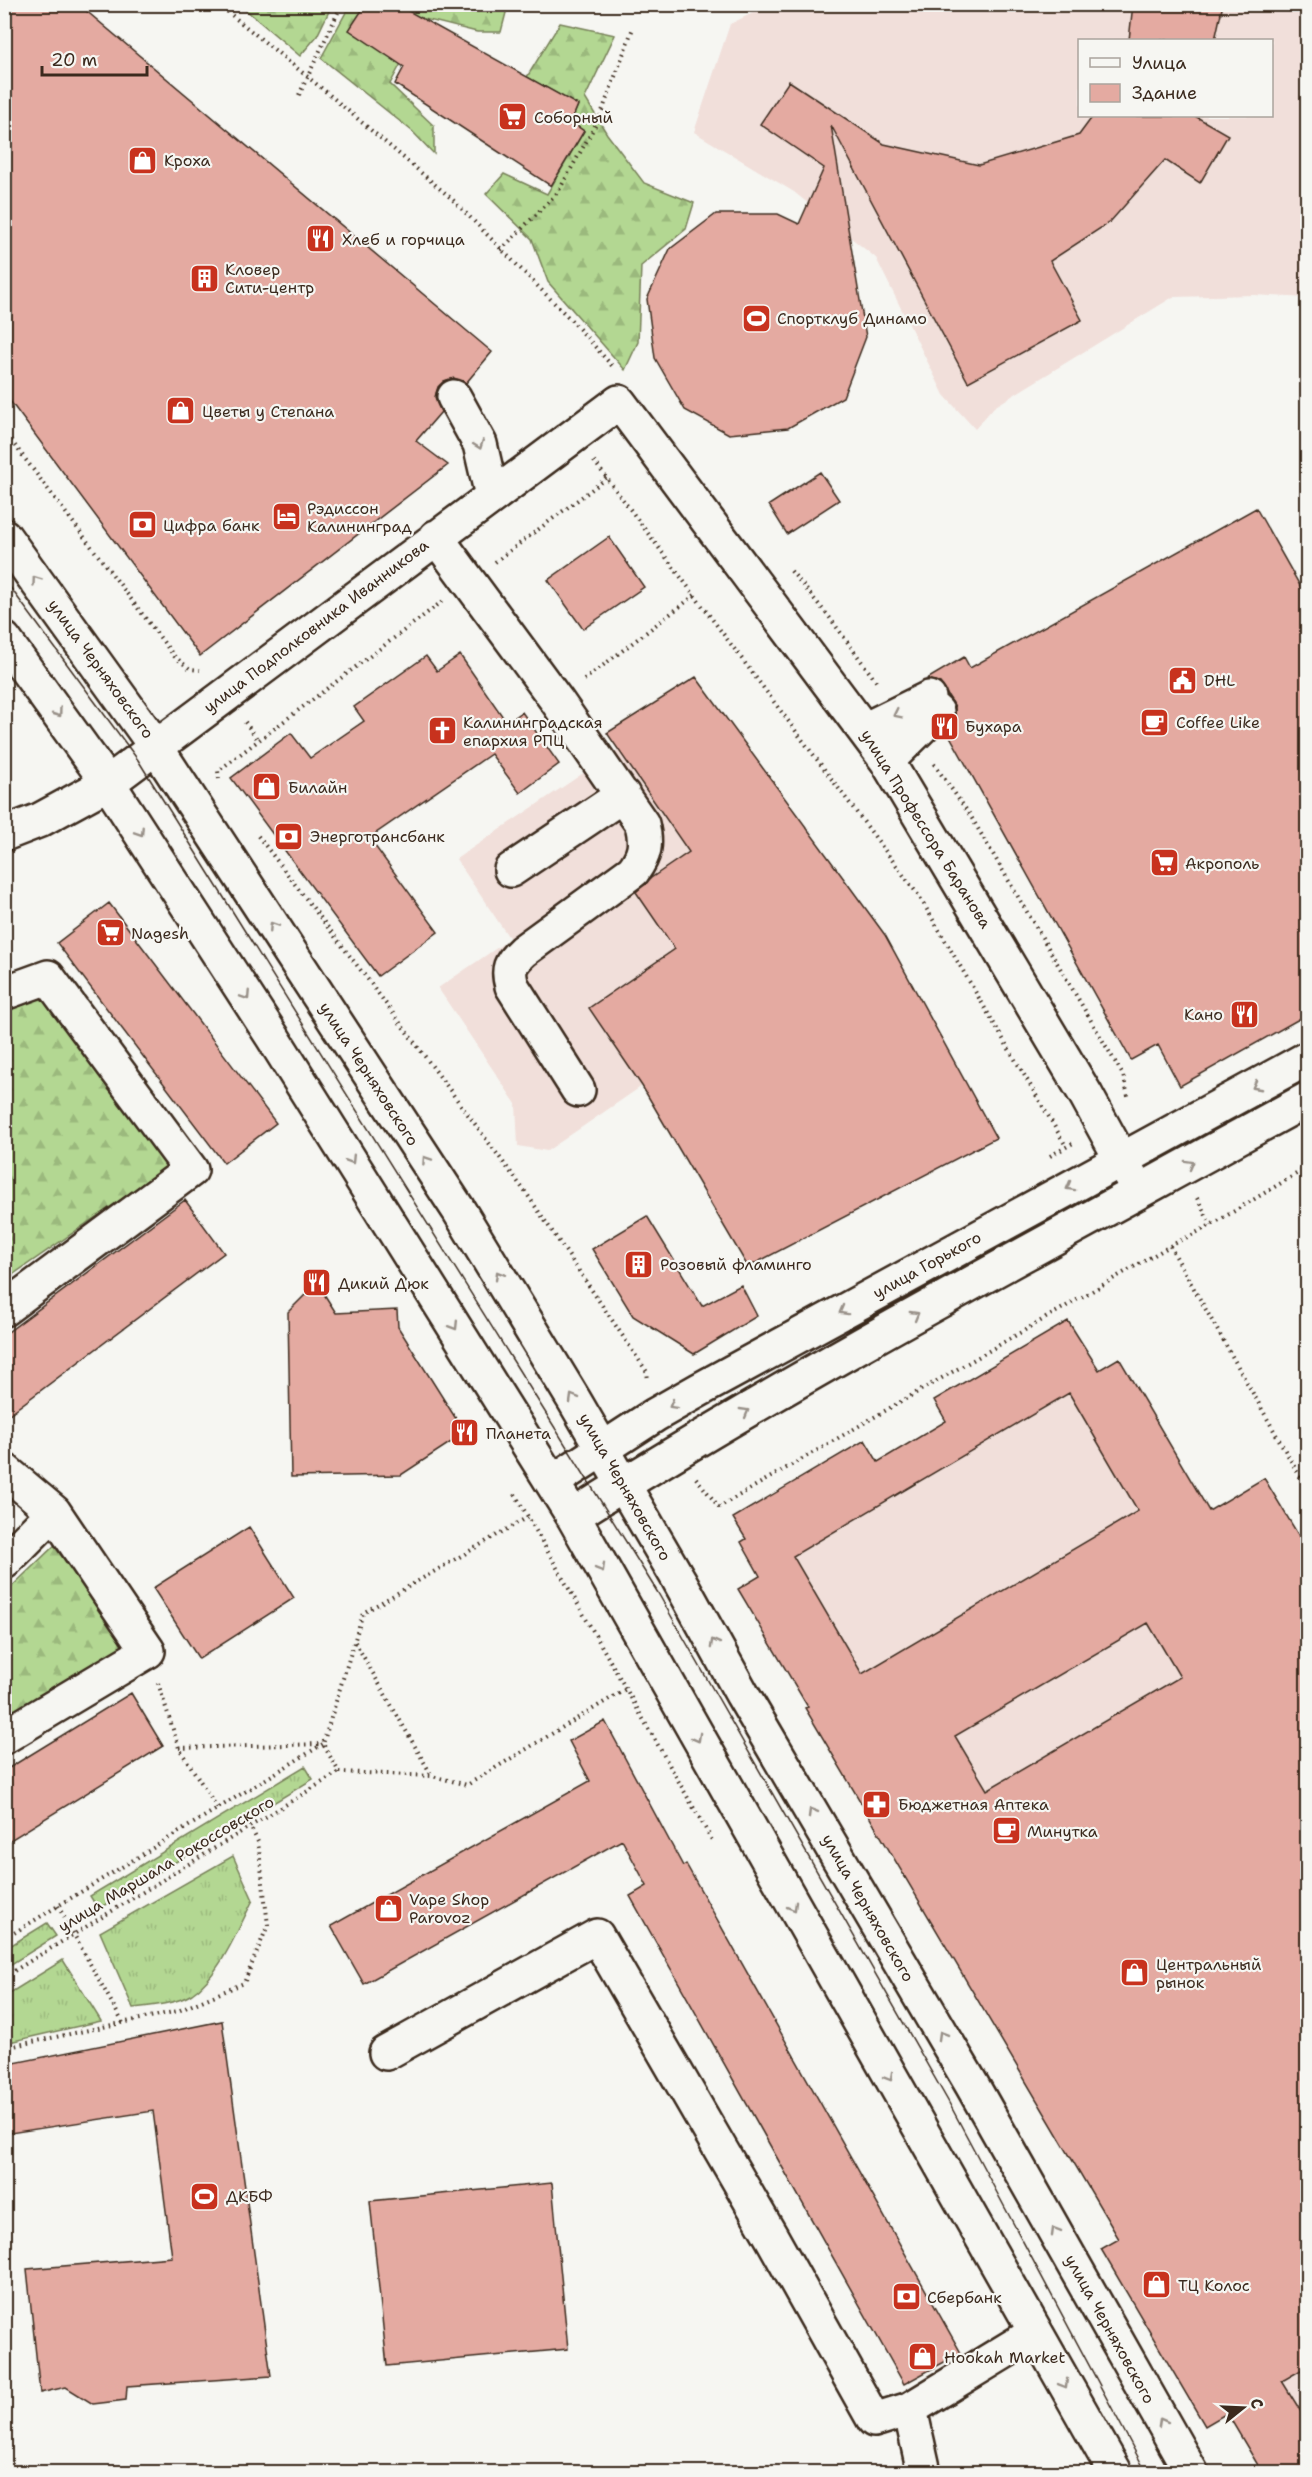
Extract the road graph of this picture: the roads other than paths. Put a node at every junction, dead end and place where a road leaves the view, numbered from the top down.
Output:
1 (620, 389) joint
2 (454, 397) dead end
3 (492, 496) junction
4 (4, 536) edge
5 (436, 537) junction
6 (4, 639) edge
7 (864, 730) junction
8 (156, 747) junction
9 (886, 760) junction
10 (108, 783) junction
11 (623, 795) junction
12 (4, 834) edge
13 (511, 870) dead end
14 (4, 993) edge
15 (1308, 1058) edge
16 (578, 1090) dead end
17 (1308, 1099) edge
18 (1121, 1159) junction
19 (1138, 1190) junction
20 (4, 1309) edge
21 (602, 1449) junction
22 (4, 1470) edge
23 (552, 1482) junction
24 (623, 1485) junction
25 (54, 1512) junction
26 (573, 1516) junction
27 (4, 1562) edge
28 (4, 1737) edge
29 (386, 2053) dead end
30 (1035, 2333) junction
31 (910, 2409) junction
32 (924, 2472) edge
33 (1115, 2472) edge
34 (1191, 2472) edge

1 - 3 main road, улица Подполковника Иванникова
1 - 7 main road, улица Профессора Баранова
2 -> 3 main road
3 - 5 main road, улица Подполковника Иванникова
8 -> 4 main road, улица Черняховского
5 - 8 main road, улица Подполковника Иванникова
5 - 11 main road
6 -> 10 main road
7 - 9 main road, улица Профессора Баранова
9 -> 7 main road
8 - 10 main road, улица Подполковника Иванникова
21 -> 8 main road, улица Черняховского
9 - 18 main road, улица Профессора Баранова
10 - 12 main road, улица Подполковника Иванникова
10 -> 23 main road
11 - 13 main road
11 - 16 main road
14 - 20 main road
15 -> 18 main road, улица Горького
19 -> 17 main road
18 - 19 main road, улица Профессора Баранова
18 -> 21 main road, улица Горького
24 -> 19 main road
21 - 23 main road, улица Горького
21 - 24 main road, улица Черняховского
22 - 25 main road
23 - 26 main road
24 - 26 main road
34 -> 24 main road, улица Черняховского
25 - 27 main road
25 - 28 main road
26 -> 30 main road
29 - 31 main road
30 - 31 main road
30 -> 33 main road
31 - 32 main road

